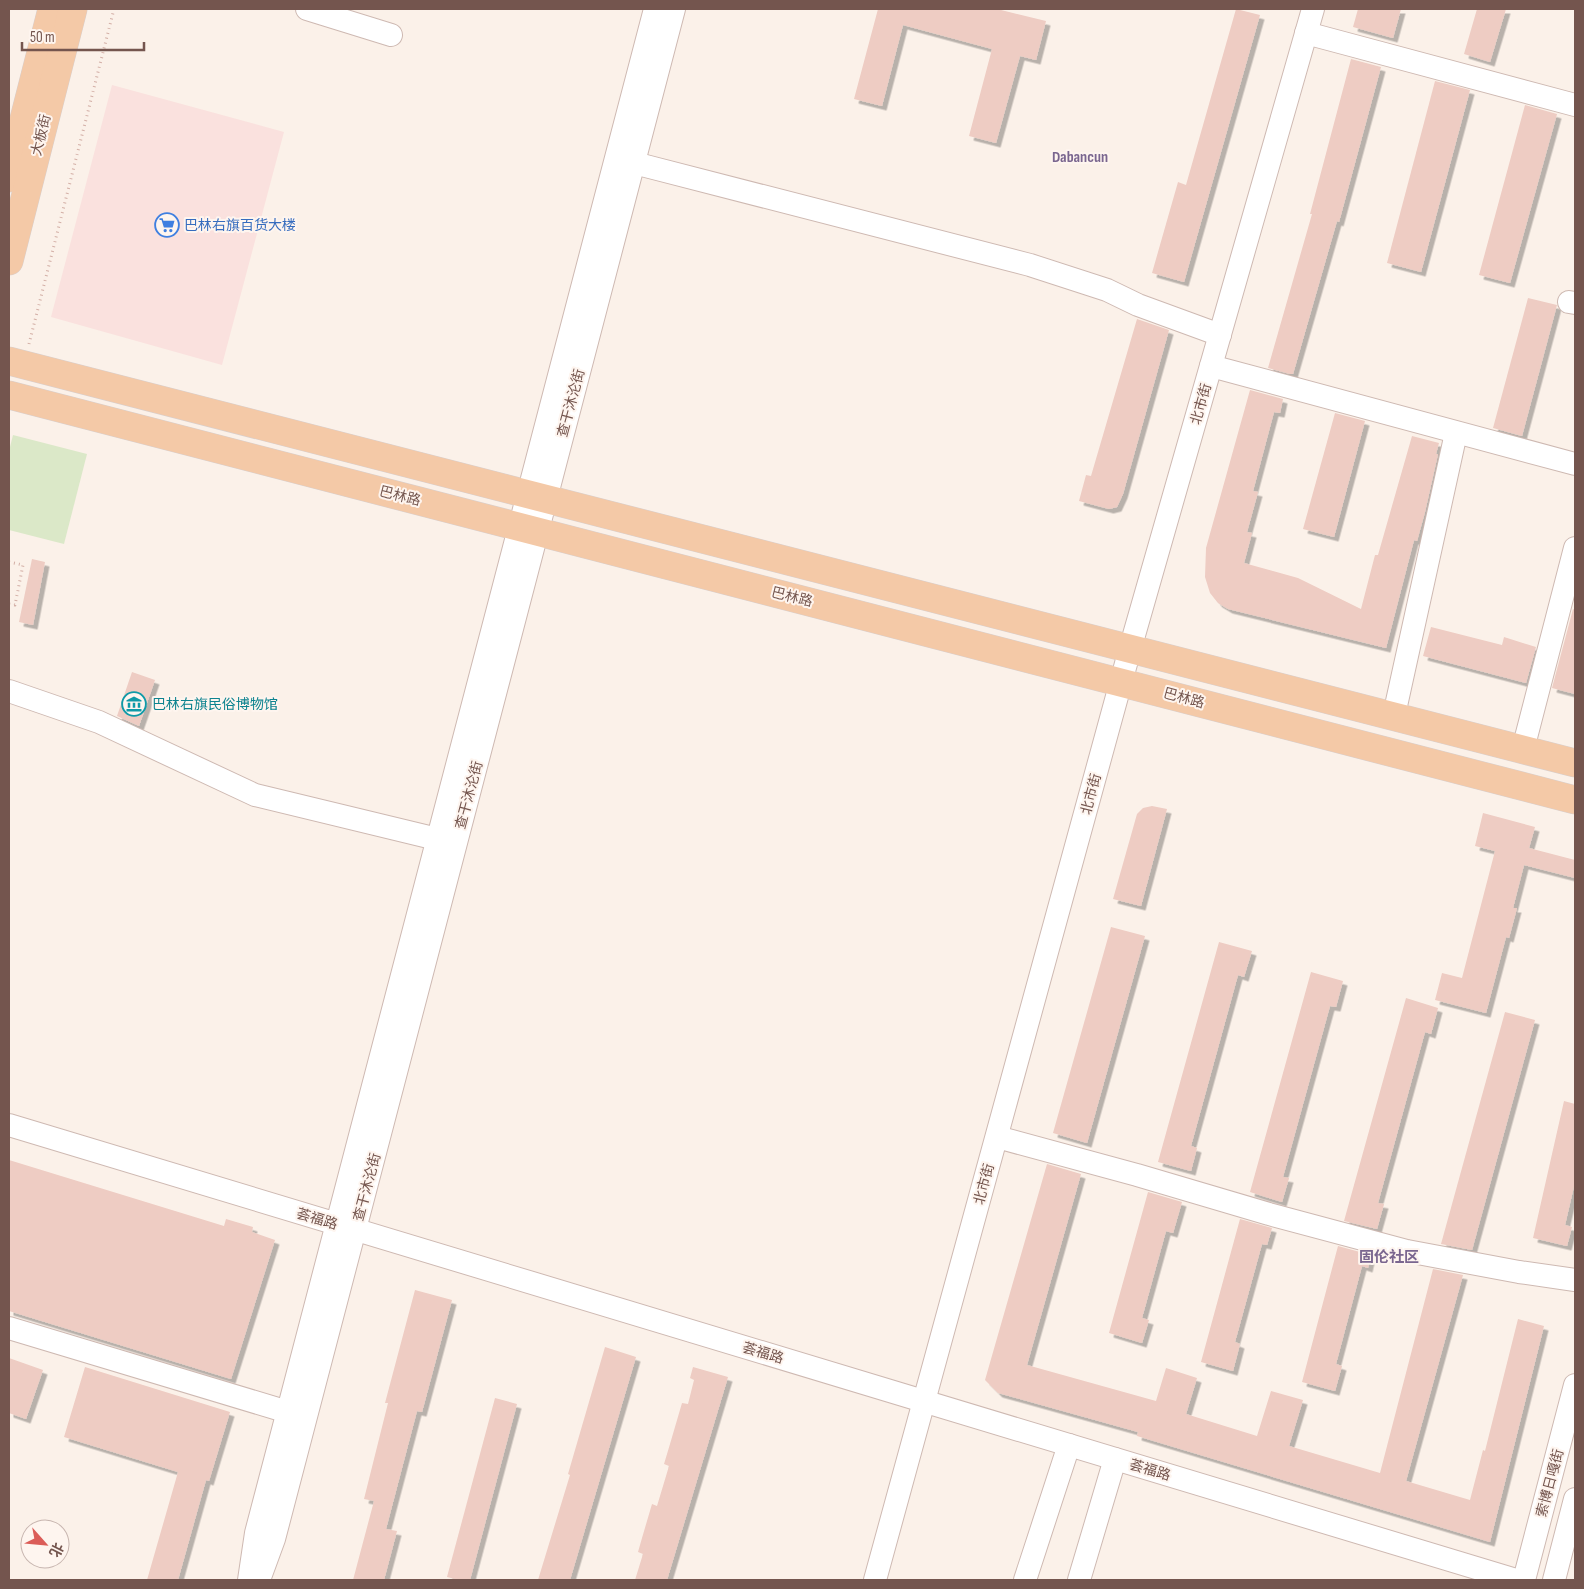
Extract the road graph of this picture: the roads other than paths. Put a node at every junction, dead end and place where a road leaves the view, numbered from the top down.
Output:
1 (52, 9) edge
2 (73, 9) edge
3 (307, 9) edge
4 (654, 9) edge
5 (674, 9) edge
6 (1313, 9) edge
7 (1306, 33) junction
8 (391, 34) dead end
9 (1575, 105) edge
10 (634, 163) junction
11 (9, 178) edge
12 (9, 261) edge
13 (1220, 334) junction
14 (16, 363) edge
15 (1211, 366) junction
16 (9, 395) edge
17 (1456, 433) junction
18 (1575, 464) edge
19 (537, 497) junction
20 (528, 530) junction
21 (1575, 548) edge
22 (1130, 649) junction
23 (1122, 682) junction
24 (9, 691) edge
25 (1394, 716) junction
26 (1523, 749) junction
27 (1575, 763) edge
28 (1575, 800) edge
29 (438, 839) junction
30 (9, 1125) edge
31 (996, 1137) junction
32 (346, 1227) junction
33 (1575, 1280) edge
34 (9, 1328) edge
35 (1575, 1385) edge
36 (924, 1402) junction
37 (288, 1412) junction
38 (1069, 1445) junction
39 (1115, 1459) junction
40 (1575, 1499) edge
41 (249, 1580) edge
42 (259, 1580) edge
43 (875, 1580) edge
44 (1025, 1580) edge
45 (1079, 1580) edge
46 (1516, 1580) edge
47 (1524, 1580) edge
48 (1554, 1580) edge

1 - 11 main road, 大板街
2 - 12 main road, 大板街
3 - 8 street
4 - 19 street, 查干沐沦街
5 - 10 street, 查干沐沦街
6 - 7 street, 北市街
7 - 9 street
7 - 13 street, 北市街
10 - 13 street
10 - 19 street, 查干沐沦街
13 - 15 street, 北市街
14 - 19 main road
15 - 17 street
15 - 22 street, 北市街
16 - 20 main road, 巴林路
17 - 18 street
17 - 25 street
19 - 20 street, 查干沐沦街
19 - 22 main road
20 - 23 main road, 巴林路
20 - 29 street, 查干沐沦街
20 - 32 street, 查干沐沦街
21 - 26 street
22 - 23 street, 北市街
22 - 25 main road
23 - 28 main road, 巴林路
23 - 31 street, 北市街
24 - 29 street
25 - 26 main road
26 - 27 main road
29 - 32 street, 查干沐沦街
30 - 32 street, 荟福路
31 - 33 street
31 - 36 street, 北市街
32 - 36 street, 荟福路
32 - 37 street, 查干沐沦街
32 - 42 street, 查干沐沦街
34 - 37 street
35 - 47 street, 索博日嘎街
36 - 38 street, 荟福路
36 - 43 street, 北市街
37 - 41 street, 查干沐沦街
38 - 39 street, 荟福路
38 - 44 street
39 - 45 street
39 - 46 street, 荟福路
40 - 48 street, 索博日嘎街

